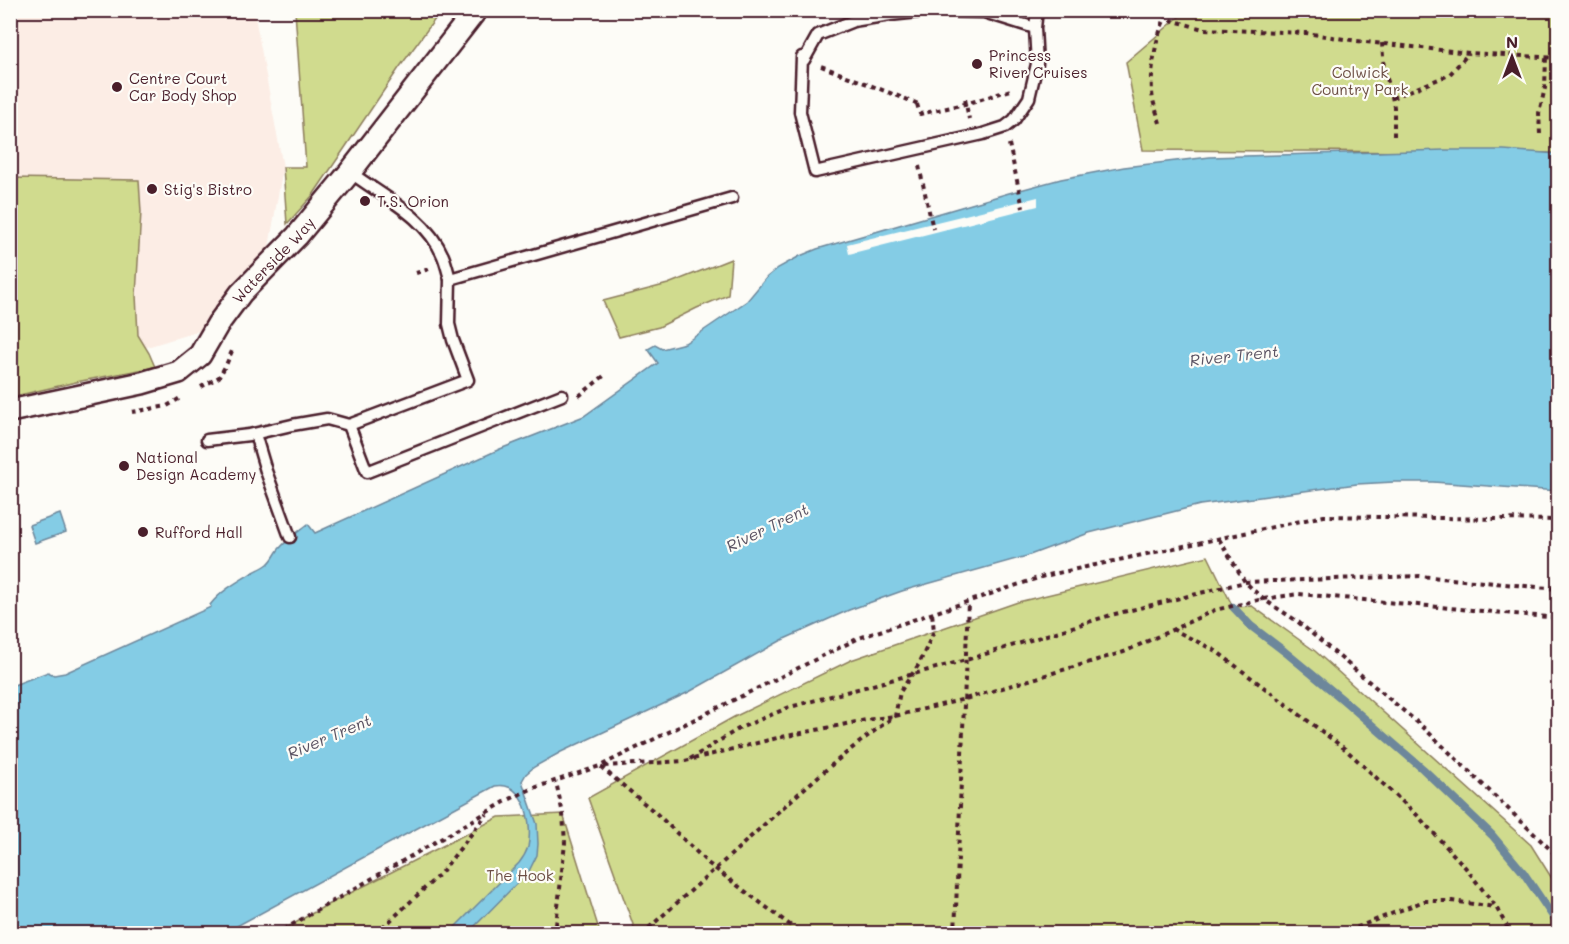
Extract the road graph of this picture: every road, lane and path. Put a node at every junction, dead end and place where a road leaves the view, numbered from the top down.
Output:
1 (476, 10) edge
2 (1037, 10) edge
3 (1155, 10) edge
4 (1166, 17) junction
5 (1035, 28) junction
6 (1382, 43) junction
7 (1469, 52) junction
8 (1546, 57) junction
9 (1558, 58) edge
10 (804, 60) junction
11 (1020, 87) dead end
12 (1392, 98) junction
13 (965, 102) junction
14 (969, 119) dead end
15 (1160, 123) dead end
16 (1005, 127) junction
17 (1540, 134) dead end
18 (1394, 137) dead end
19 (916, 149) junction
20 (350, 172) junction
21 (732, 198) dead end
22 (1023, 208) dead end
23 (933, 230) dead end
24 (450, 279) junction
25 (605, 375) dead end
26 (561, 395) dead end
27 (579, 396) dead end
28 (10, 411) edge
29 (349, 425) junction
30 (255, 434) junction
31 (207, 440) dead end
32 (1558, 520) edge
33 (290, 537) dead end
34 (1219, 539) junction
35 (1245, 582) junction
36 (1558, 589) edge
37 (1263, 598) junction
38 (968, 601) junction
39 (932, 613) junction
40 (1558, 618) edge
41 (1172, 629) junction
42 (966, 660) junction
43 (913, 674) junction
44 (965, 699) junction
45 (895, 716) junction
46 (686, 761) junction
47 (600, 766) junction
48 (556, 782) junction
49 (488, 812) junction
50 (1558, 859) edge
51 (716, 870) junction
52 (1496, 907) junction
53 (276, 933) edge
54 (376, 933) edge
55 (555, 933) edge
56 (642, 933) edge
57 (802, 933) edge
58 (955, 933) edge
59 (1341, 933) edge
60 (1510, 933) edge

1 - 20 street, Waterside Way
2 - 5 lane
3 - 4 path
4 - 6 path
4 - 15 path
5 - 10 lane
5 - 16 lane
6 - 7 path
6 - 12 path
7 - 8 path
7 - 12 path
8 - 9 path
8 - 17 path
10 - 13 path
10 - 19 lane
11 - 13 path
12 - 18 path
13 - 14 path
16 - 19 lane
16 - 22 path
19 - 23 path
20 - 24 lane
20 - 28 street, Waterside Way
21 - 24 lane
24 - 29 lane
25 - 27 path
26 - 29 lane
29 - 30 lane
30 - 31 lane
30 - 33 lane
32 - 34 path
34 - 35 path
34 - 38 path
35 - 36 path
35 - 37 path
35 - 42 path
37 - 40 path
37 - 41 path
37 - 50 path
38 - 39 path
38 - 42 path
39 - 43 path
39 - 47 path
41 - 44 path
41 - 52 path
42 - 43 path
42 - 44 path
43 - 45 path
43 - 46 path
44 - 45 path
44 - 58 path
45 - 46 path
45 - 51 path
46 - 47 path
47 - 48 path
47 - 51 path
48 - 49 path
48 - 55 path
49 - 53 path
49 - 54 path
51 - 56 path
51 - 57 path
52 - 59 path
52 - 60 path

